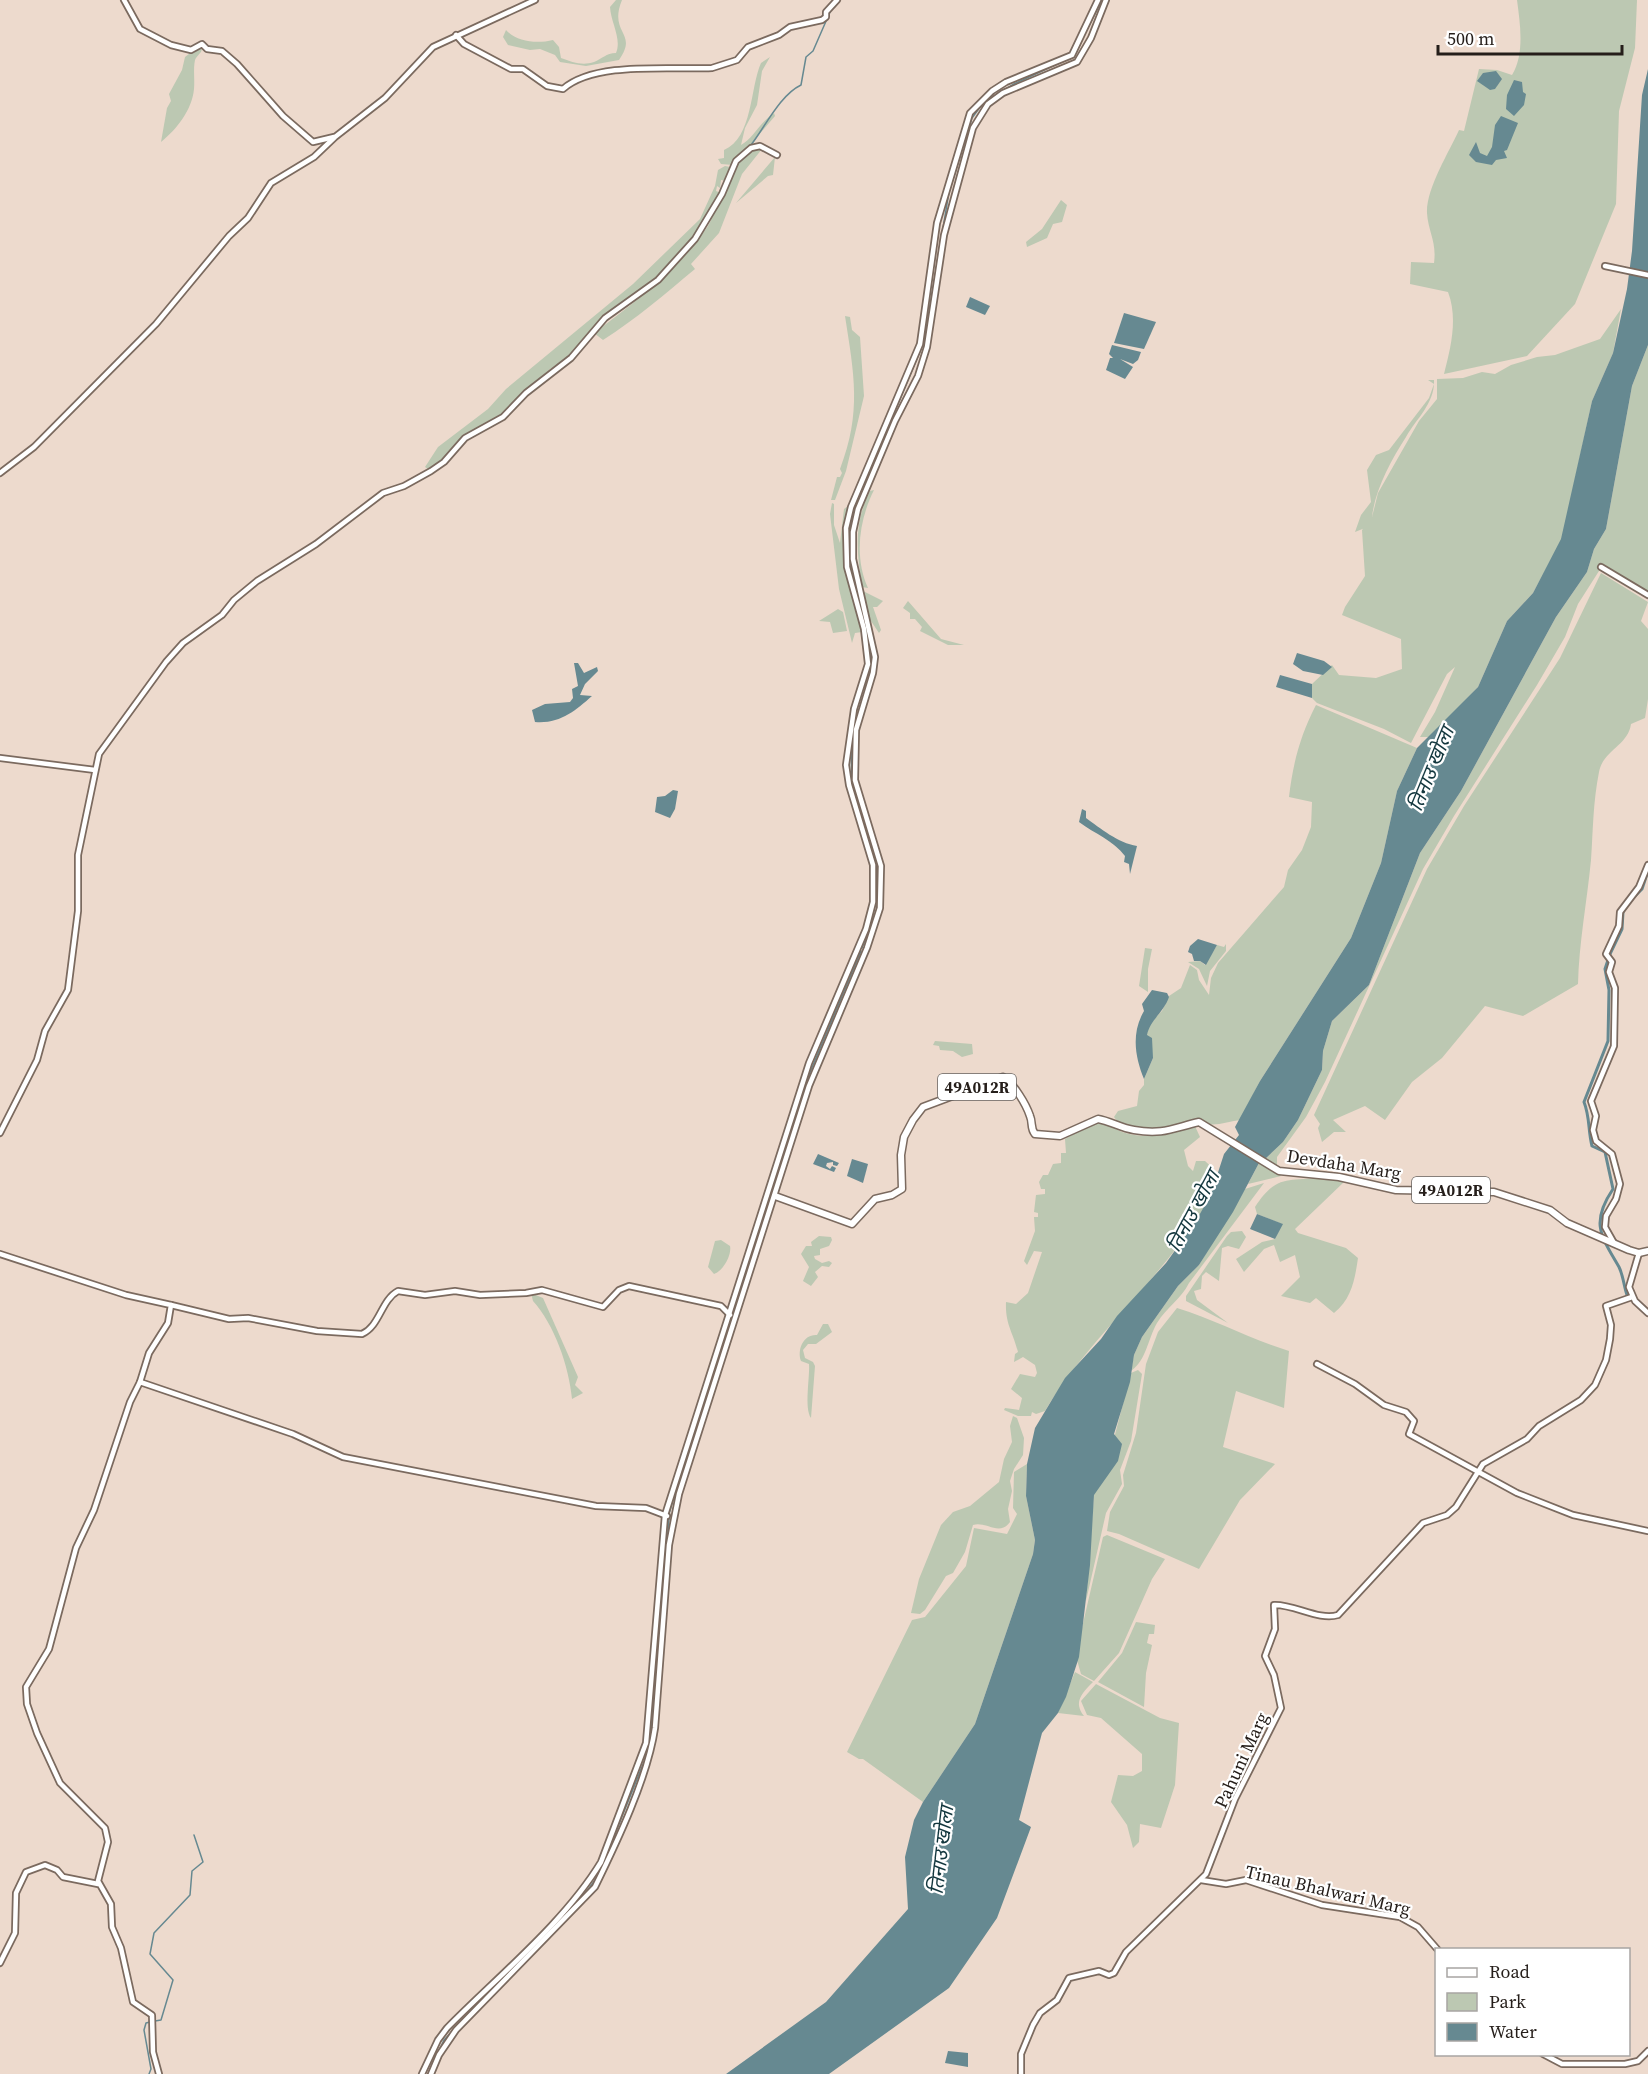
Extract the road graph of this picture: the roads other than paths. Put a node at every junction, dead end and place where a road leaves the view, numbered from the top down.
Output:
1 (124, 0) edge
2 (535, 0) edge
3 (837, 0) edge
4 (1098, 0) edge
5 (1106, 0) edge
6 (456, 35) junction
7 (334, 137) junction
8 (777, 155) dead end
9 (1605, 266) dead end
10 (1648, 275) edge
11 (0, 473) edge
12 (1602, 567) dead end
13 (1648, 595) edge
14 (0, 758) edge
15 (95, 770) junction
16 (1648, 865) edge
17 (0, 1133) edge
18 (766, 1193) junction
19 (774, 1196) junction
20 (1608, 1241) junction
21 (1648, 1251) edge
22 (1639, 1253) junction
23 (0, 1254) edge
24 (1632, 1297) junction
25 (171, 1305) junction
26 (1648, 1313) edge
27 (728, 1314) junction
28 (735, 1317) junction
29 (1317, 1364) dead end
30 (140, 1382) junction
31 (1477, 1473) junction
32 (665, 1515) junction
33 (673, 1518) junction
34 (1648, 1531) edge
35 (1201, 1880) junction
36 (98, 1884) junction
37 (1436, 1948) edge
38 (0, 1963) edge
39 (1648, 2051) edge
40 (1545, 2056) edge
41 (159, 2074) edge
42 (423, 2074) edge
43 (431, 2074) edge
44 (1021, 2074) edge

1 - 7 street
2 - 6 street
3 - 6 street
4 - 18 street
5 - 19 street
6 - 7 street
7 - 11 street
8 - 15 street
9 - 10 street
12 - 13 street
14 - 15 street
15 - 17 street
16 - 20 street
18 - 19 street
18 - 27 street
19 - 20 main road, Devdaha Marg / 49A012R
19 - 28 street
20 - 22 main road, Devdaha Marg / 49A012R
21 - 22 main road
22 - 24 street
23 - 25 street
24 - 26 street
24 - 31 street, Pahuni Marg
25 - 27 street
25 - 30 street
27 - 28 street
27 - 32 street
28 - 33 street
29 - 31 street
30 - 32 street
30 - 36 street
31 - 34 street
31 - 35 street, Pahuni Marg
32 - 33 street
32 - 42 street
33 - 43 street
35 - 37 street, Tinau Bhalwari Marg
35 - 44 street, Pahuni Marg
36 - 38 street
36 - 41 street
39 - 40 street

